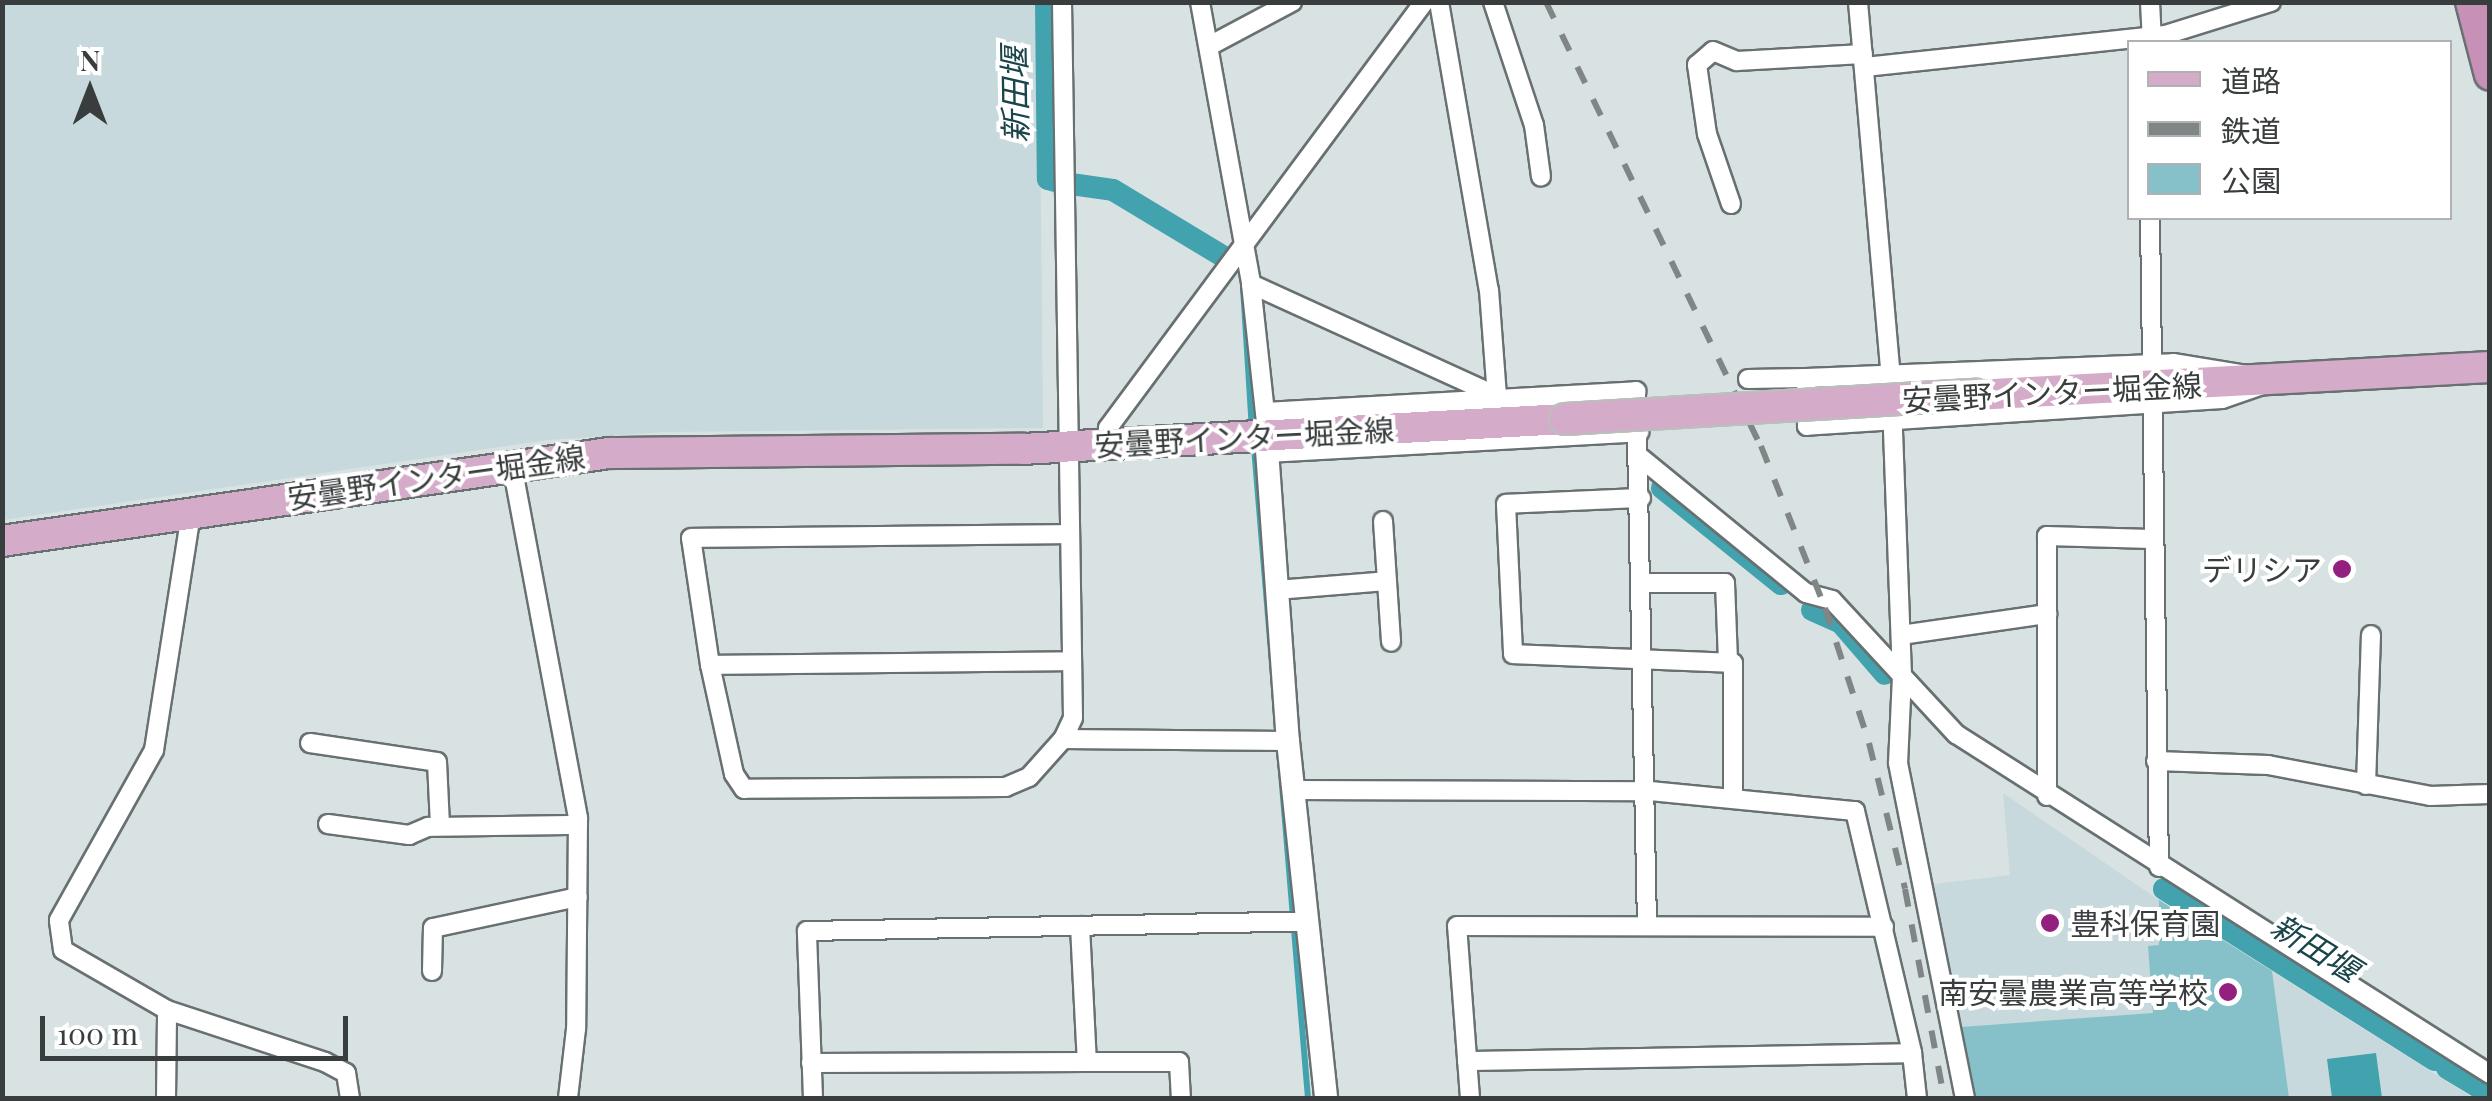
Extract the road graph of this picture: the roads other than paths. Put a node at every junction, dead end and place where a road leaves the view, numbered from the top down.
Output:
1 (1062, 2) edge
2 (1200, 2) edge
3 (1292, 2) edge
4 (1424, 2) edge
5 (1439, 2) edge
6 (1493, 2) edge
7 (1858, 2) edge
8 (2150, 2) edge
9 (2270, 2) edge
10 (2471, 2) edge
11 (2152, 39) edge
12 (2127, 41) edge
13 (1211, 45) junction
14 (1864, 61) junction
15 (2490, 75) edge
16 (1541, 177) dead end
17 (1731, 204) dead end
18 (2150, 220) edge
19 (1247, 243) junction
20 (1251, 284) junction
21 (2490, 367) edge
22 (1891, 376) junction
23 (1748, 378) dead end
24 (1806, 378) junction
25 (2150, 385) junction
26 (1497, 396) junction
27 (1892, 422) junction
28 (1639, 432) junction
29 (1266, 434) junction
30 (1106, 446) junction
31 (1067, 447) junction
32 (1641, 458) junction
33 (512, 466) junction
34 (1641, 498) junction
35 (191, 513) junction
36 (1383, 521) dead end
37 (1068, 534) junction
38 (2151, 540) junction
39 (2, 541) edge
40 (1387, 581) junction
41 (1644, 583) junction
42 (1276, 590) junction
43 (2047, 614) junction
44 (1901, 635) junction
45 (2371, 635) dead end
46 (1391, 642) dead end
47 (1646, 658) junction
48 (1071, 661) junction
49 (1728, 662) junction
50 (710, 665) junction
51 (1902, 676) junction
52 (1063, 740) junction
53 (1288, 741) junction
54 (310, 744) dead end
55 (2156, 760) junction
56 (2366, 785) junction
57 (1294, 790) junction
58 (1650, 790) junction
59 (2490, 794) edge
60 (2047, 796) junction
61 (1732, 799) junction
62 (328, 824) dead end
63 (578, 824) junction
64 (440, 826) junction
65 (2158, 867) junction
66 (578, 898) junction
67 (1306, 921) junction
68 (1647, 925) junction
69 (1080, 926) junction
70 (1884, 927) junction
71 (432, 971) dead end
72 (167, 1010) junction
73 (1912, 1053) junction
74 (1467, 1061) junction
75 (1087, 1062) junction
76 (812, 1064) junction
77 (2490, 1074) edge
78 (166, 1098) edge
79 (350, 1098) edge
80 (568, 1098) edge
81 (813, 1098) edge
82 (1181, 1098) edge
83 (1326, 1098) edge
84 (1470, 1098) edge
85 (1916, 1098) edge
86 (1964, 1098) edge

1 - 31 street
2 - 13 street
3 - 13 street
4 - 19 street
5 - 26 street
6 - 16 street
7 - 14 street
8 - 11 street
9 - 11 street
10 - 15 highway
12 - 14 street
13 - 19 street
14 - 17 street
14 - 22 street
18 - 25 street
19 - 20 street
19 - 30 street
20 - 26 street
20 - 29 street
21 - 25 main road, 安曇野インター堀金線
22 - 24 street
22 - 25 street
22 - 27 street
23 - 24 street
24 - 27 street
25 - 27 street
25 - 29 main road, 安曇野インター堀金線, bridge
25 - 38 street
26 - 28 street
26 - 29 street
27 - 44 street
28 - 29 street
28 - 32 street
29 - 30 main road, 安曇野インター堀金線
29 - 42 street
30 - 31 main road, 安曇野インター堀金線
31 - 33 main road, 安曇野インター堀金線
31 - 37 street
32 - 34 street
32 - 51 street
33 - 35 main road, 安曇野インター堀金線
33 - 63 street
34 - 41 street
34 - 47 street
35 - 39 main road, 安曇野インター堀金線
35 - 72 street
36 - 40 street
37 - 48 street
37 - 50 street
38 - 43 street
38 - 55 street
40 - 42 street
40 - 46 street
41 - 47 street
41 - 49 street
42 - 53 street
43 - 44 street
43 - 60 street
44 - 51 street
45 - 56 street
47 - 49 street
47 - 58 street
48 - 50 street
48 - 52 street
49 - 61 street
50 - 52 street
51 - 60 street
51 - 86 street
52 - 53 street
53 - 57 street
54 - 64 street
55 - 56 street
55 - 65 street
56 - 59 street
57 - 58 street
57 - 67 street
58 - 61 street
58 - 68 street
60 - 65 street
61 - 70 street
62 - 64 street
63 - 64 street
63 - 66 street
65 - 77 street
66 - 71 street
66 - 80 street
67 - 69 street
67 - 83 street
68 - 70 street
68 - 74 street
69 - 75 street
69 - 76 street
70 - 73 street
72 - 78 street
72 - 79 street
73 - 74 street
73 - 85 street
74 - 84 street
75 - 76 street
75 - 82 street
76 - 81 street

